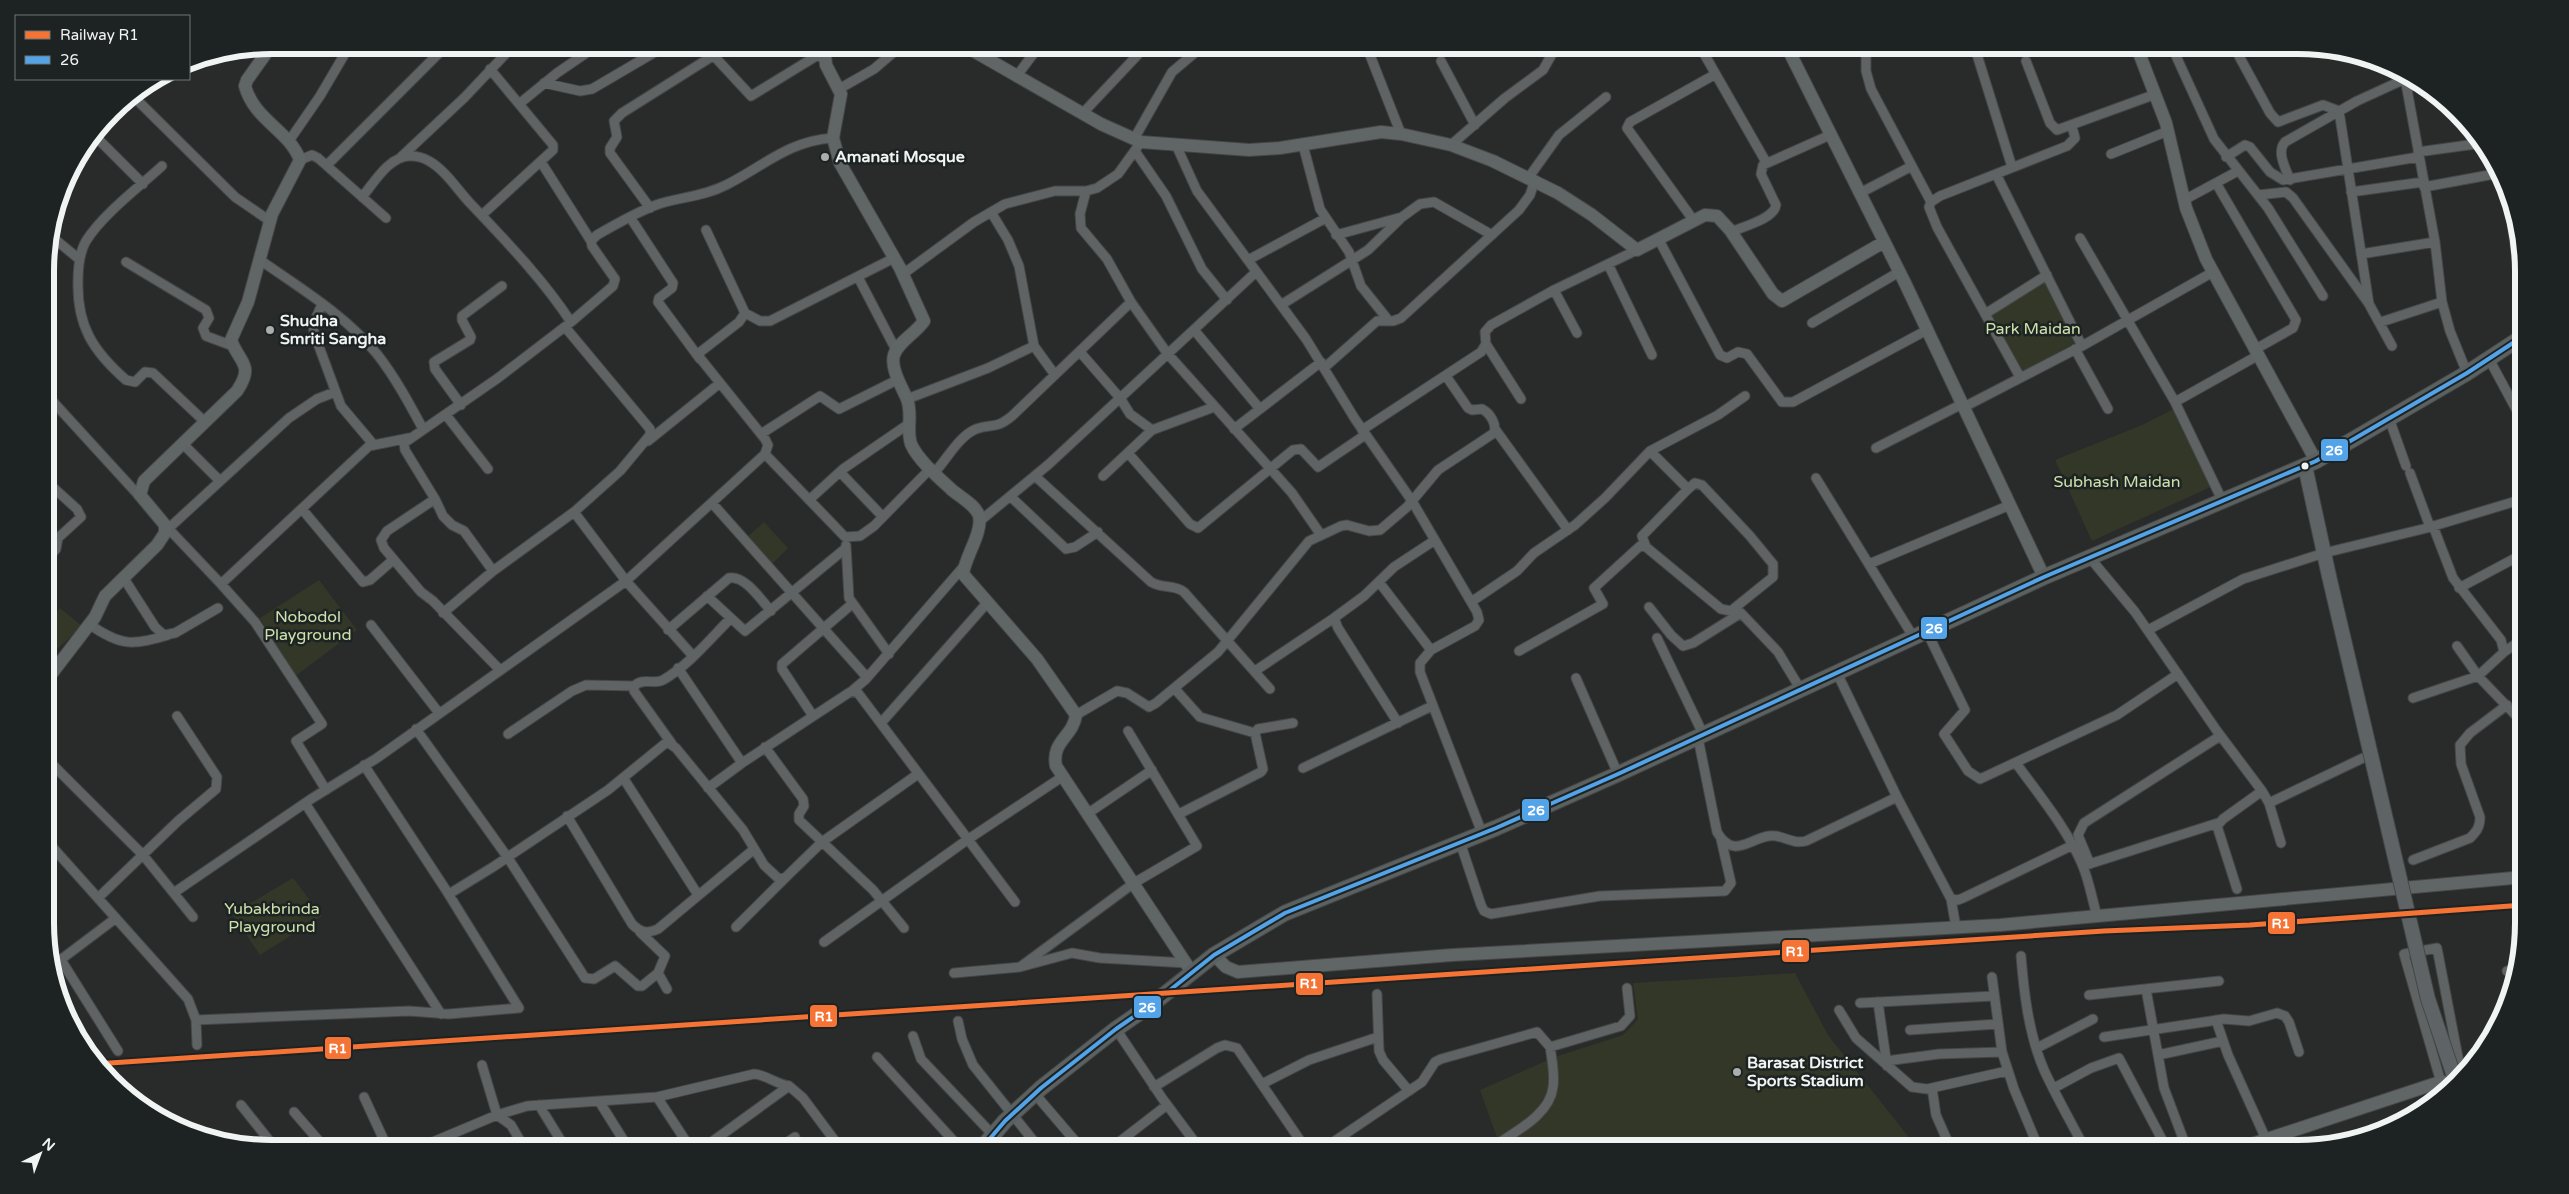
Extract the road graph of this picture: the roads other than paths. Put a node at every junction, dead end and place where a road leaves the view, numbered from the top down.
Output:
1 (265, 54) edge
2 (345, 54) edge
3 (438, 54) edge
4 (505, 54) edge
5 (585, 54) edge
6 (652, 54) edge
7 (818, 54) joint
8 (825, 54) edge
9 (892, 54) edge
10 (978, 54) edge
11 (986, 54) edge
12 (1033, 54) edge
13 (1139, 54) edge
14 (1193, 54) edge
15 (1370, 54) edge
16 (1553, 54) edge
17 (1704, 54) edge
18 (1790, 54) edge
19 (1868, 54) edge
20 (1977, 54) edge
21 (2140, 54) edge
22 (2175, 54) edge
23 (2237, 54) edge
24 (713, 55) joint
25 (989, 61) junction
26 (1441, 61) dead end
27 (2026, 61) dead end
28 (826, 66) junction
29 (490, 69) junction
30 (1714, 75) junction
31 (1016, 77) junction
32 (2399, 79) edge
33 (2405, 82) edge
34 (544, 83) junction
35 (840, 89) junction
36 (2156, 94) junction
37 (1606, 97) dead end
38 (137, 100) edge
39 (519, 104) junction
40 (2339, 111) junction
41 (1082, 114) junction
42 (1474, 125) junction
43 (2072, 126) junction
44 (2168, 131) junction
45 (1401, 134) junction
46 (1830, 135) junction
47 (833, 138) junction
48 (99, 140) edge
49 (289, 141) junction
50 (1137, 144) junction
51 (2474, 144) edge
52 (1176, 145) junction
53 (1303, 145) junction
54 (1451, 145) junction
55 (2111, 154) dead end
56 (2418, 155) junction
57 (2226, 157) junction
58 (400, 158) junction
59 (300, 160) junction
60 (541, 162) junction
61 (1766, 162) junction
62 (327, 165) junction
63 (162, 166) dead end
64 (1912, 166) junction
65 (2012, 168) junction
66 (2348, 170) junction
67 (2238, 171) junction
68 (1996, 174) junction
69 (2493, 175) edge
70 (1532, 179) junction
71 (2290, 180) junction
72 (2216, 183) junction
73 (143, 184) junction
74 (2424, 184) junction
75 (1086, 191) junction
76 (2352, 192) junction
77 (1860, 193) junction
78 (2258, 195) junction
79 (362, 197) junction
80 (2184, 200) junction
81 (1931, 202) junction
82 (650, 208) junction
83 (991, 212) junction
84 (482, 215) junction
85 (630, 217) junction
86 (1402, 217) junction
87 (386, 218) dead end
88 (1324, 219) junction
89 (270, 221) junction
90 (1694, 221) junction
91 (706, 230) dead end
92 (1730, 230) junction
93 (1336, 235) junction
94 (1492, 235) junction
95 (2080, 238) dead end
96 (56, 240) edge
97 (1659, 240) junction
98 (591, 241) junction
99 (1884, 242) junction
100 (2434, 242) junction
101 (1637, 250) junction
102 (2361, 254) junction
103 (894, 258) junction
104 (1352, 258) junction
105 (79, 259) junction
106 (260, 260) junction
107 (1248, 260) junction
108 (126, 262) dead end
109 (1608, 264) junction
110 (1256, 272) junction
111 (1899, 272) junction
112 (2213, 272) junction
113 (903, 274) junction
114 (2047, 275) junction
115 (858, 276) junction
116 (502, 286) dead end
117 (1554, 290) junction
118 (2322, 296) dead end
119 (1227, 300) junction
120 (1131, 302) junction
121 (2442, 302) junction
122 (322, 304) junction
123 (2369, 304) junction
124 (1281, 305) junction
125 (745, 313) junction
126 (1985, 314) junction
127 (2127, 320) junction
128 (1389, 321) junction
129 (2381, 322) junction
130 (1812, 323) dead end
131 (568, 324) junction
132 (1927, 330) junction
133 (1195, 331) junction
134 (1577, 333) dead end
135 (2515, 342) edge
136 (1486, 344) junction
137 (233, 346) junction
138 (1034, 346) junction
139 (2392, 346) dead end
140 (2078, 347) junction
141 (896, 350) junction
142 (1080, 352) junction
143 (1167, 353) junction
144 (2256, 353) junction
145 (1652, 355) dead end
146 (2488, 359) junction
147 (704, 364) junction
148 (1322, 365) junction
149 (2467, 373) junction
150 (1055, 375) junction
151 (1446, 376) junction
152 (2020, 377) junction
153 (899, 380) junction
154 (720, 383) junction
155 (335, 392) junction
156 (1746, 396) dead end
157 (1120, 398) junction
158 (907, 399) junction
159 (1521, 399) dead end
160 (2175, 402) junction
161 (54, 403) edge
162 (461, 405) junction
163 (1963, 406) junction
164 (1214, 407) junction
165 (2515, 408) edge
166 (1260, 409) junction
167 (2108, 409) dead end
168 (446, 415) junction
169 (2389, 418) junction
170 (205, 422) junction
171 (910, 423) junction
172 (423, 429) junction
173 (1234, 429) junction
174 (1152, 430) junction
175 (1495, 430) junction
176 (1364, 433) junction
177 (761, 434) junction
178 (409, 438) junction
179 (648, 441) junction
180 (183, 444) junction
181 (373, 444) junction
182 (1876, 448) dead end
183 (1650, 451) junction
184 (1128, 453) junction
185 (765, 454) junction
186 (2311, 464) junction
187 (488, 468) dead end
188 (933, 470) junction
189 (1272, 470) junction
190 (840, 472) junction
191 (1035, 476) junction
192 (1102, 476) dead end
193 (1816, 478) dead end
194 (219, 480) junction
195 (54, 488) edge
196 (1688, 490) junction
197 (1011, 497) junction
198 (435, 499) junction
199 (809, 500) junction
200 (1412, 501) junction
201 (2515, 501) edge
202 (2223, 502) junction
203 (145, 503) junction
204 (712, 503) junction
205 (2010, 505) junction
206 (302, 508) junction
207 (574, 512) junction
208 (883, 517) junction
209 (980, 521) junction
210 (167, 526) junction
211 (2432, 527) junction
212 (1568, 530) junction
213 (1098, 532) junction
214 (1322, 535) junction
215 (846, 537) junction
216 (1435, 540) junction
217 (1646, 547) junction
218 (846, 548) junction
219 (54, 551) edge
220 (2324, 553) junction
221 (2090, 558) junction
222 (2515, 558) edge
223 (393, 560) junction
224 (1869, 564) junction
225 (964, 566) junction
226 (493, 571) junction
227 (122, 577) junction
228 (2044, 577) junction
229 (626, 581) junction
230 (1379, 582) junction
231 (222, 584) junction
232 (2460, 588) junction
233 (791, 593) junction
234 (707, 596) junction
235 (1471, 602) junction
236 (987, 603) junction
237 (852, 604) junction
238 (1649, 607) dead end
239 (218, 608) dead end
240 (771, 610) junction
241 (1737, 611) junction
242 (443, 613) junction
243 (1334, 618) junction
244 (730, 619) junction
245 (89, 624) junction
246 (371, 625) dead end
247 (823, 629) junction
248 (668, 630) junction
249 (2148, 630) junction
250 (169, 635) junction
251 (1920, 635) junction
252 (1657, 638) dead end
253 (1229, 640) junction
254 (2515, 644) edge
255 (2457, 646) dead end
256 (1431, 650) junction
257 (1520, 651) dead end
258 (2504, 652) junction
259 (889, 654) junction
260 (693, 656) junction
261 (678, 668) junction
262 (54, 670) edge
263 (500, 670) junction
264 (1255, 671) junction
265 (1837, 674) junction
266 (2178, 674) junction
267 (2478, 676) junction
268 (1576, 678) dead end
269 (866, 679) junction
270 (634, 686) junction
271 (1175, 688) junction
272 (1270, 689) dead end
273 (1801, 690) junction
274 (852, 691) junction
275 (2413, 698) dead end
276 (2507, 705) junction
277 (1432, 706) junction
278 (439, 713) junction
279 (2515, 713) edge
280 (1076, 715) junction
281 (177, 716) dead end
282 (813, 716) junction
283 (1293, 722) dead end
284 (881, 723) junction
285 (1398, 723) junction
286 (416, 729) junction
287 (1128, 732) dead end
288 (1255, 733) junction
289 (508, 734) dead end
290 (2220, 736) junction
291 (1701, 737) junction
292 (672, 744) junction
293 (765, 747) junction
294 (2363, 758) dead end
295 (742, 762) junction
296 (2016, 763) junction
297 (364, 765) junction
298 (54, 766) edge
299 (1304, 768) dead end
300 (1152, 770) junction
301 (918, 774) junction
302 (1618, 774) junction
303 (1062, 777) junction
304 (624, 779) junction
305 (708, 788) junction
306 (326, 790) junction
307 (2262, 791) junction
308 (1897, 797) junction
309 (305, 803) junction
310 (2269, 803) junction
311 (1086, 814) junction
312 (1179, 814) junction
313 (567, 816) junction
314 (2218, 823) junction
315 (1482, 833) junction
316 (1721, 839) junction
317 (968, 840) junction
318 (822, 842) junction
319 (1460, 842) junction
320 (2281, 842) dead end
321 (2073, 846) junction
322 (54, 849) edge
323 (754, 850) junction
324 (143, 855) junction
325 (508, 858) junction
326 (2413, 860) dead end
327 (2086, 865) junction
328 (786, 877) junction
329 (2515, 878) edge
330 (1134, 883) junction
331 (2237, 889) dead end
332 (175, 892) junction
333 (448, 894) junction
334 (698, 895) junction
335 (98, 898) junction
336 (1951, 899) junction
337 (883, 900) junction
338 (1015, 902) dead end
339 (2097, 916) junction
340 (193, 917) dead end
341 (116, 918) junction
342 (736, 926) dead end
343 (904, 928) dead end
344 (1956, 928) junction
345 (639, 931) junction
346 (824, 942) dead end
347 (1214, 955) junction
348 (2021, 956) dead end
349 (62, 960) junction
350 (58, 963) edge
351 (1020, 967) junction
352 (1189, 967) junction
353 (658, 973) junction
354 (954, 973) dead end
355 (1992, 977) dead end
356 (2218, 981) dead end
357 (1627, 988) dead end
358 (667, 989) dead end
359 (2146, 989) junction
360 (1377, 994) dead end
361 (2089, 995) dead end
362 (1994, 996) junction
363 (1878, 1002) junction
364 (1860, 1003) dead end
365 (1839, 1010) dead end
366 (441, 1014) junction
367 (2093, 1019) dead end
368 (196, 1020) junction
369 (958, 1020) dead end
370 (2216, 1020) junction
371 (1998, 1024) junction
372 (1116, 1029) junction
373 (2154, 1029) junction
374 (1910, 1030) dead end
375 (913, 1036) dead end
376 (1378, 1037) junction
377 (2104, 1037) dead end
378 (2223, 1041) junction
379 (197, 1045) dead end
380 (1550, 1047) junction
381 (2037, 1048) junction
382 (118, 1051) dead end
383 (2002, 1052) junction
384 (2299, 1052) dead end
385 (2158, 1054) junction
386 (877, 1057) dead end
387 (1886, 1064) junction
388 (482, 1065) dead end
389 (2459, 1068) edge
390 (2007, 1071) junction
391 (2454, 1075) edge
392 (1262, 1084) junction
393 (789, 1086) junction
394 (2441, 1086) edge
395 (1154, 1087) junction
396 (1932, 1088) junction
397 (2054, 1088) junction
398 (2437, 1089) edge
399 (1038, 1091) junction
400 (1409, 1091) junction
401 (364, 1097) dead end
402 (657, 1097) junction
403 (599, 1101) junction
404 (241, 1105) dead end
405 (539, 1105) junction
406 (1166, 1105) junction
407 (294, 1112) dead end
408 (1013, 1114) junction
409 (497, 1115) junction
410 (451, 1135) junction
411 (993, 1136) junction
412 (794, 1137) dead end
413 (2265, 1138) junction
414 (519, 1139) edge
415 (269, 1140) edge
416 (318, 1140) edge
417 (384, 1140) edge
418 (438, 1140) edge
419 (454, 1140) edge
420 (560, 1140) edge
421 (623, 1140) edge
422 (684, 1140) edge
423 (714, 1140) edge
424 (790, 1140) edge
425 (834, 1140) edge
426 (953, 1140) edge
427 (989, 1140) edge
428 (1033, 1140) edge
429 (1075, 1140) edge
430 (1121, 1140) edge
431 (1193, 1140) edge
432 (1300, 1140) edge
433 (1336, 1140) edge
434 (1503, 1140) edge
435 (1948, 1140) edge
436 (2035, 1140) edge
437 (2080, 1140) edge
438 (2162, 1140) edge
439 (2184, 1140) edge
440 (2259, 1140) edge

1 - 49 street
2 - 49 street
3 - 62 street
4 - 29 street
5 - 34 street
6 - 34 street
7 - 24 street
7 - 28 street
8 - 28 street
9 - 35 street
10 - 25 street
11 - 25 street
12 - 31 street
13 - 41 street
14 - 50 street
15 - 45 street
16 - 42 street
17 - 30 street
18 - 46 street
19 - 64 street
20 - 65 street
21 - 36 street
22 - 57 street
23 - 40 street
24 - 82 street
25 - 31 street
26 - 42 street
27 - 43 street
28 - 35 street
29 - 39 street
29 - 58 street
30 - 61 street
30 - 90 street
31 - 41 street
32 - 40 street
33 - 56 street
34 - 39 street
35 - 47 street
36 - 43 street
36 - 44 street
37 - 70 street
38 - 89 street
39 - 60 street
40 - 66 street
40 - 71 street
41 - 50 street
42 - 54 street
43 - 65 street
44 - 55 street
44 - 80 street
45 - 53 street
45 - 54 street
46 - 61 street
46 - 77 street
47 - 82 street
47 - 103 street
48 - 73 street
49 - 59 street
50 - 52 street
50 - 75 street
50 - 119 street
51 - 56 street
52 - 53 street
52 - 107 street
53 - 88 street
54 - 70 street
56 - 66 street
56 - 74 street
57 - 67 street
57 - 71 street
58 - 79 street
58 - 84 street
59 - 62 street
59 - 89 street
60 - 84 street
60 - 98 street
61 - 92 street
62 - 79 street
63 - 73 street
64 - 77 street
64 - 81 street
65 - 68 street
66 - 71 street
66 - 76 street
67 - 72 street
67 - 78 street
68 - 81 street
68 - 114 street
69 - 74 street
70 - 94 street
70 - 101 street
72 - 80 street
72 - 144 street
73 - 105 street
74 - 76 street
74 - 100 street
75 - 83 street
75 - 120 street
76 - 102 street
77 - 99 street
78 - 118 street
78 - 123 street
79 - 87 street
80 - 112 street
81 - 126 street
82 - 85 street
83 - 113 street
83 - 138 street
84 - 131 street
85 - 98 street
85 - 147 street
86 - 93 street
86 - 94 street
86 - 104 street
88 - 93 street
88 - 107 street
89 - 106 street
90 - 92 street
90 - 97 street
91 - 125 street
92 - 99 street
93 - 104 street
94 - 128 street
95 - 127 street
96 - 105 street
97 - 101 street
97 - 132 street
98 - 131 street
99 - 111 street
100 - 102 street
100 - 121 street
101 - 109 street
102 - 123 street
103 - 113 street
103 - 115 street
104 - 124 street
104 - 128 street
105 - 170 street
106 - 122 street
106 - 137 street
107 - 110 street
108 - 137 street
109 - 117 street
109 - 145 street
110 - 119 street
110 - 124 street
111 - 130 street
111 - 132 street
112 - 127 street
112 - 144 street
113 - 141 street
114 - 126 street
114 - 140 street
115 - 125 street
115 - 141 street
116 - 162 street
117 - 134 street
117 - 136 street
119 - 133 street
120 - 142 street
120 - 143 street
121 - 129 street
121 - 149 street
122 - 155 street
122 - 172 street
123 - 129 street
124 - 148 street
125 - 147 street
126 - 152 street
127 - 140 street
127 - 160 street
128 - 148 street
129 - 139 street
131 - 162 street
131 - 179 street
132 - 163 street
133 - 143 street
133 - 166 street
135 - 146 highway
136 - 151 street
136 - 159 street
137 - 170 street
138 - 150 street
138 - 158 street
140 - 152 street
140 - 167 street
141 - 153 street
142 - 150 street
142 - 157 street
143 - 157 street
143 - 164 street
144 - 160 street
144 - 186 street
146 - 149 highway
146 - 165 street
147 - 154 street
148 - 166 street
148 - 176 street
149 - 169 highway
150 - 188 street
151 - 175 street
151 - 176 street
152 - 163 street
153 - 158 street
153 - 177 street
154 - 177 street
154 - 179 street
155 - 181 street
155 - 194 street
156 - 183 street
157 - 174 street
157 - 191 street
158 - 171 street
160 - 202 street
161 - 203 street
162 - 168 street
163 - 182 street
163 - 205 street
164 - 173 street
164 - 174 street
166 - 173 street
168 - 172 street
168 - 187 street
169 - 186 highway
169 - 211 street
170 - 180 street
171 - 188 street
171 - 190 street
172 - 178 street
173 - 189 street
174 - 184 street
175 - 200 street
175 - 212 street
176 - 189 street
176 - 200 street
177 - 185 street
178 - 181 street
178 - 198 street
179 - 207 street
180 - 194 street
180 - 203 street
181 - 206 street
183 - 196 street
183 - 212 street
184 - 189 street
184 - 192 street
185 - 199 street
185 - 204 street
186 - 202 highway
186 - 220 main road
188 - 208 street
188 - 209 street
189 - 214 street
190 - 199 street
190 - 208 street
191 - 197 street
191 - 213 street
193 - 224 street
194 - 210 street
195 - 219 street
196 - 217 street
196 - 241 street
197 - 209 street
197 - 213 street
198 - 223 street
198 - 226 street
199 - 215 street
200 - 214 street
200 - 216 street
201 - 211 street
202 - 221 highway
203 - 210 street
204 - 229 street
204 - 233 street
205 - 224 street
205 - 228 street
206 - 223 street
206 - 231 street
207 - 226 street
207 - 229 street
208 - 215 street
209 - 225 street
210 - 227 street
210 - 231 street
211 - 220 street
211 - 232 street
212 - 235 street
213 - 253 street
214 - 253 street
215 - 218 street
216 - 230 street
216 - 235 street
217 - 241 street
217 - 257 street
218 - 233 street
218 - 237 street
220 - 249 street
220 - 391 main road, bridge
221 - 228 highway
221 - 249 street
222 - 232 street
223 - 242 street
224 - 251 street
225 - 236 street
225 - 259 street
226 - 242 street
227 - 245 street
227 - 250 street
228 - 251 highway
229 - 248 street
229 - 263 street
230 - 243 street
230 - 256 street
231 - 306 street
232 - 258 street
233 - 240 street
233 - 247 street
234 - 240 street
234 - 244 street
234 - 248 street
235 - 256 street
236 - 280 street
236 - 284 street
237 - 247 street
237 - 259 street
238 - 241 street
239 - 250 street
240 - 244 street
241 - 273 street
242 - 263 street
243 - 264 street
243 - 285 street
244 - 260 street
245 - 250 street
245 - 262 street
246 - 278 street
247 - 269 street
247 - 282 street
248 - 260 street
249 - 266 street
251 - 265 highway
251 - 296 street
252 - 291 street
253 - 264 street
253 - 271 street
254 - 258 street
255 - 267 street
256 - 277 street
258 - 267 street
259 - 269 street
260 - 261 street
261 - 270 street
261 - 295 street
263 - 278 street
264 - 272 street
265 - 273 highway
265 - 308 street
266 - 290 street
266 - 296 street
267 - 275 street
267 - 276 street
268 - 302 street
269 - 274 street
270 - 289 street
270 - 292 street
271 - 280 street
271 - 288 street
273 - 291 highway
274 - 282 street
274 - 284 street
276 - 279 street
276 - 326 street
277 - 285 street
277 - 315 street
278 - 286 street
280 - 303 street
281 - 324 street
282 - 293 street
283 - 288 street
284 - 301 street
285 - 299 street
286 - 297 street
286 - 325 street
287 - 300 street
288 - 312 street
290 - 307 street
290 - 327 street
291 - 302 highway
291 - 316 street
292 - 304 street
292 - 305 street
293 - 295 street
293 - 318 street
294 - 310 street
295 - 305 street
296 - 321 street
297 - 306 street
297 - 333 street
298 - 324 street
300 - 311 street
300 - 312 street
301 - 317 street
301 - 318 street
302 - 315 highway
303 - 311 street
303 - 317 street
304 - 313 street
304 - 334 street
305 - 323 street
306 - 309 street
307 - 310 street
307 - 314 street
308 - 316 street
308 - 336 street
309 - 332 street
309 - 366 street
310 - 320 street
311 - 330 street
312 - 330 street
313 - 325 street
313 - 345 street
314 - 327 street
314 - 331 street
315 - 319 highway
316 - 319 street
317 - 337 street
317 - 338 street
318 - 328 street
318 - 337 street
319 - 347 highway
321 - 327 street
321 - 336 street
322 - 335 street
323 - 328 street
323 - 334 street
324 - 332 street
324 - 335 street
325 - 333 street
325 - 353 street
327 - 339 street
328 - 342 street
329 - 339 street
330 - 351 street
330 - 352 street
332 - 340 street
333 - 366 street
334 - 345 street
335 - 341 street
336 - 344 street
337 - 343 street
337 - 346 street
339 - 344 street
341 - 349 street
341 - 368 street
344 - 347 street
345 - 353 street
347 - 352 highway
348 - 381 street
349 - 350 street
349 - 382 street
351 - 352 street
351 - 354 street
352 - 372 highway
353 - 358 street
355 - 362 street
356 - 359 street
357 - 380 street
359 - 361 street
359 - 373 street
360 - 376 street
362 - 363 street
362 - 371 street
363 - 364 street
363 - 387 street
365 - 387 street
366 - 368 street
367 - 381 street
368 - 379 street
369 - 408 street
370 - 373 street
370 - 378 street
370 - 384 street
371 - 374 street
371 - 383 street
372 - 395 street
372 - 399 highway
373 - 377 street
373 - 385 street
375 - 411 street
376 - 392 street
376 - 400 street
378 - 385 street
378 - 413 street
380 - 400 street
380 - 434 street
381 - 397 street
383 - 387 street
383 - 390 street
385 - 439 street
386 - 426 street
387 - 396 street
388 - 409 street
389 - 394 street
390 - 396 street
390 - 436 street
392 - 395 street
392 - 432 street
393 - 402 street
393 - 423 street
393 - 425 street
395 - 406 street
396 - 435 street
397 - 437 street
397 - 438 street
398 - 413 street
399 - 408 highway
399 - 429 street
400 - 433 street
401 - 417 street
402 - 403 street
402 - 422 street
403 - 405 street
403 - 421 street
404 - 415 street
405 - 409 street
405 - 420 street
406 - 430 street
406 - 431 street
407 - 416 street
408 - 411 highway
408 - 428 street
409 - 410 street
409 - 414 street
410 - 418 street
410 - 419 street
411 - 427 highway
412 - 424 street
413 - 440 street

